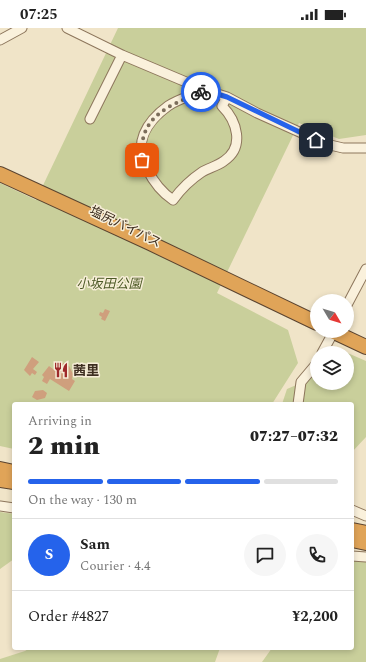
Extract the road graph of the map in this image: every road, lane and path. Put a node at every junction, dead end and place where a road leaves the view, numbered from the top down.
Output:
1 (22, 28) edge
2 (67, 28) edge
3 (0, 40) edge
4 (122, 55) junction
5 (205, 90) junction
6 (227, 97) junction
7 (90, 119) dead end
8 (366, 148) edge
9 (0, 166) edge
10 (0, 174) edge
11 (366, 269) edge
12 (250, 291) junction
13 (353, 294) edge
14 (310, 321) edge
15 (347, 338) edge
16 (366, 347) edge
17 (310, 371) edge
18 (298, 402) edge
19 (0, 469) edge
20 (12, 472) edge
21 (0, 480) edge
22 (12, 482) edge
23 (0, 506) edge
24 (12, 508) edge
25 (354, 511) edge
26 (366, 516) edge
27 (354, 530) edge
28 (366, 533) edge
29 (354, 540) edge
30 (366, 543) edge
31 (354, 556) edge
32 (366, 557) edge

1 - 3 street
2 - 4 street
4 - 5 street
4 - 7 street
5 - 6 street
5 - 6 street
6 - 8 street
9 - 12 highway, 塩尻バイパス
10 - 12 highway, 塩尻バイパス
11 - 13 street
12 - 14 highway, 塩尻バイパス
15 - 16 highway
17 - 18 street
19 - 20 highway
21 - 22 highway
23 - 24 street
25 - 26 street
27 - 28 highway
29 - 30 highway
31 - 32 street

